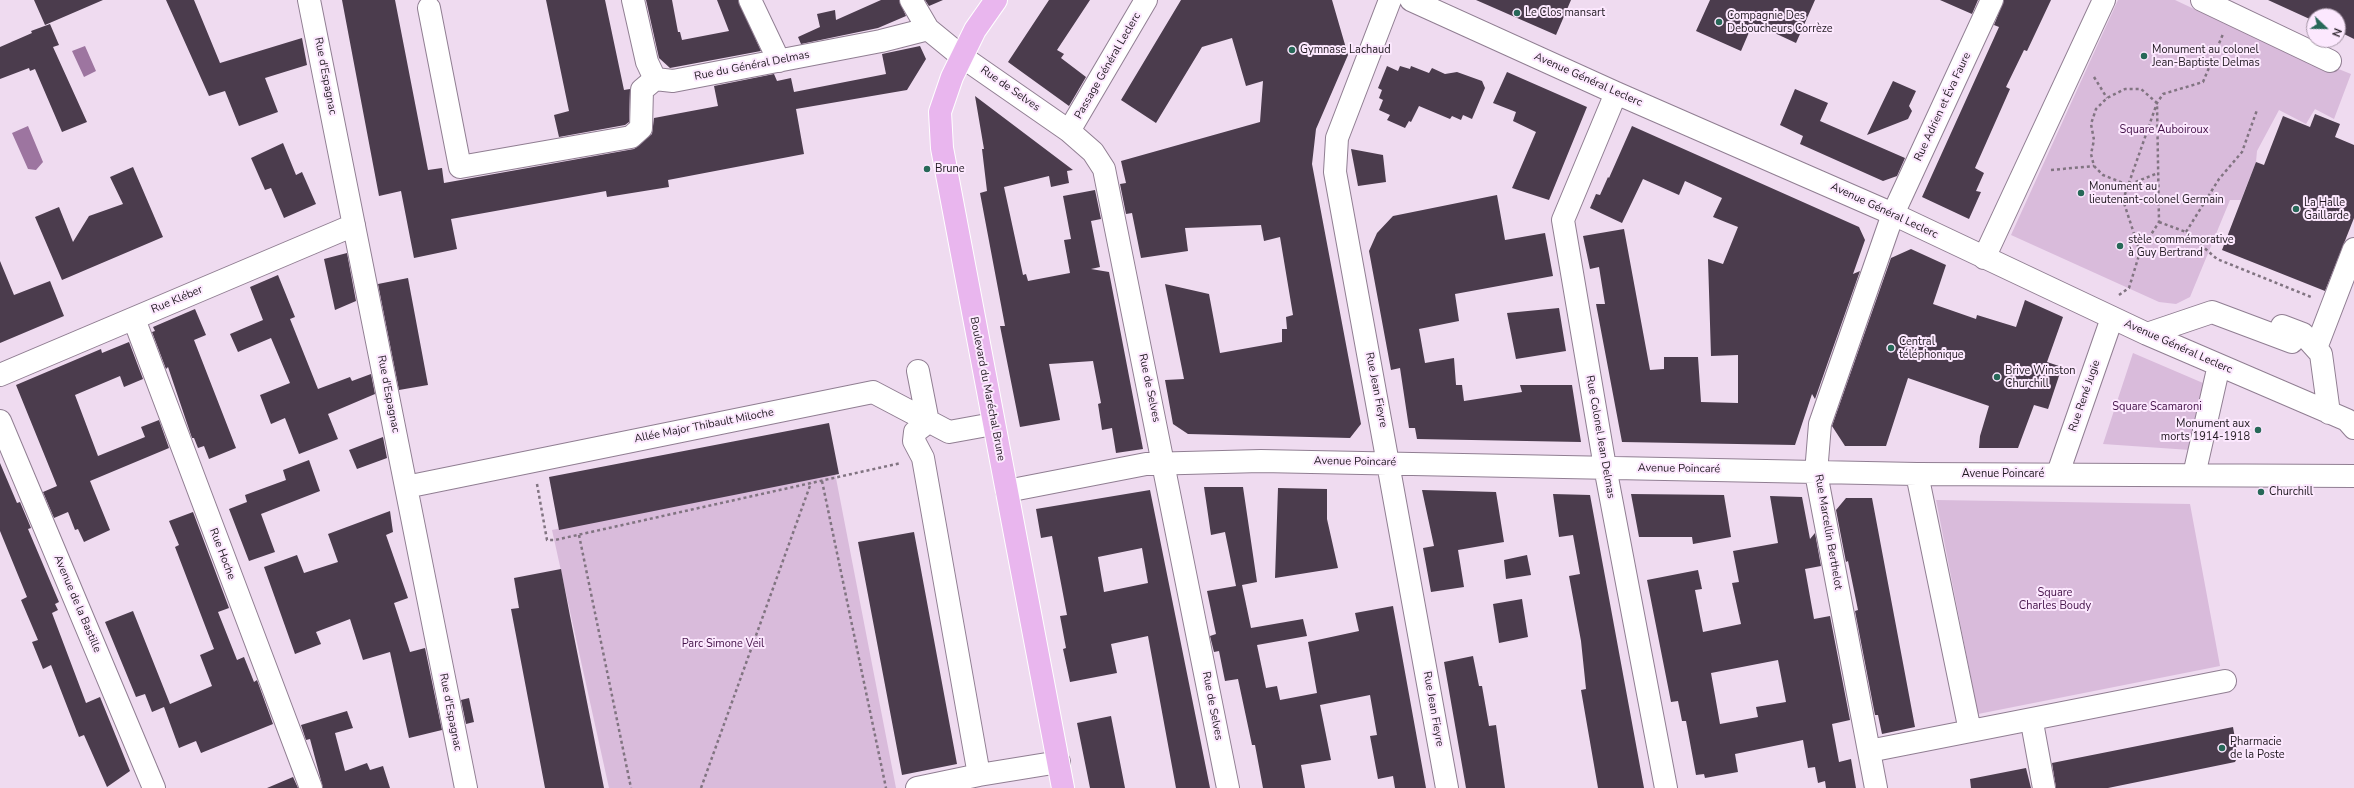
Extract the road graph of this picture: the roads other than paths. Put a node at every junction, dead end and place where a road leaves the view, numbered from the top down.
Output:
1 (309, 0) edge
2 (633, 0) edge
3 (750, 0) edge
4 (911, 0) edge
5 (996, 0) edge
6 (1146, 0) edge
7 (1390, 0) edge
8 (1411, 0) edge
9 (1992, 0) edge
10 (2104, 0) edge
11 (2202, 0) edge
12 (429, 8) dead end
13 (928, 29) junction
14 (961, 56) junction
15 (779, 61) junction
16 (2330, 61) dead end
17 (655, 78) junction
18 (1616, 93) junction
19 (1069, 131) junction
20 (1893, 214) junction
21 (354, 225) junction
22 (2354, 249) edge
23 (1984, 258) junction
24 (2249, 312) dead end
25 (2105, 315) junction
26 (134, 319) junction
27 (2147, 334) junction
28 (2292, 342) dead end
29 (2316, 348) junction
30 (2219, 365) junction
31 (918, 371) dead end
32 (0, 375) edge
33 (2346, 419) edge
34 (0, 421) edge
35 (928, 422) junction
36 (993, 424) junction
37 (949, 432) junction
38 (923, 458) junction
39 (1389, 462) junction
40 (1164, 464) junction
41 (1605, 467) junction
42 (1816, 473) junction
43 (1917, 474) junction
44 (2058, 474) junction
45 (2194, 475) junction
46 (2354, 476) edge
47 (406, 487) junction
48 (1006, 491) junction
49 (2225, 681) dead end
50 (2033, 728) dead end
51 (1970, 731) junction
52 (1869, 751) junction
53 (1059, 762) junction
54 (979, 775) junction
55 (154, 788) edge
56 (311, 788) edge
57 (466, 788) edge
58 (917, 788) edge
59 (1063, 788) edge
60 (1228, 788) edge
61 (1447, 788) edge
62 (1666, 788) edge
63 (1876, 788) edge
64 (2044, 788) edge

1 - 21 street, Rue d'Espagnac
2 - 17 street
3 - 15 street
4 - 13 street
5 - 14 main road, Boulevard du Maréchal Brune
6 - 19 street, Passage Général Leclerc
7 - 39 street, Rue Jean Fieyre
8 - 18 street, Avenue Général Leclerc
9 - 20 street, Rue Adrien et Éva Faure
10 - 23 street
11 - 16 street
12 - 17 street
13 - 14 street, Rue de Selves
13 - 15 street, Rue du Général Delmas
14 - 19 street, Rue de Selves
14 - 36 main road, Boulevard du Maréchal Brune
15 - 17 street, Rue du Général Delmas
18 - 20 street, Avenue Général Leclerc
18 - 41 street, Rue Colonel Jean Delmas
19 - 40 street, Rue de Selves
20 - 23 street, Avenue Général Leclerc
20 - 42 street, Rue Marcellin Berthelot
21 - 26 street, Rue Kléber
21 - 47 street, Rue d'Espagnac
22 - 29 street
23 - 25 street, Avenue Général Leclerc
24 - 29 street
25 - 27 street, Avenue Général Leclerc
25 - 44 street, Rue René Jugie
26 - 32 street, Rue Kléber
26 - 56 street, Rue Hoche
27 - 28 street
27 - 30 street, Avenue Général Leclerc
29 - 33 street
30 - 33 street, Avenue Général Leclerc
30 - 45 street
31 - 35 street
34 - 55 street, Avenue de la Bastille
35 - 37 street, Allée Major Thibault Miloche
35 - 38 street
35 - 47 street, Allée Major Thibault Miloche
36 - 37 street
36 - 48 main road, Boulevard du Maréchal Brune
37 - 38 street
38 - 54 street
39 - 40 street, Avenue Poincaré
39 - 41 street, Avenue Poincaré
39 - 61 street, Rue Jean Fieyre
40 - 48 street, Avenue Poincaré
40 - 60 street, Rue de Selves
41 - 42 street, Avenue Poincaré
41 - 62 street, Rue Colonel Jean Delmas
42 - 43 street, Avenue Poincaré
42 - 52 street, Rue Marcellin Berthelot
43 - 44 street, Avenue Poincaré
43 - 51 street
44 - 45 street, Avenue Poincaré
45 - 46 street, Avenue Poincaré
47 - 57 street, Rue d'Espagnac
48 - 53 main road, Boulevard du Maréchal Brune
49 - 51 street
50 - 64 street
51 - 52 street
52 - 63 street, Rue Marcellin Berthelot
53 - 54 street
53 - 59 main road, Boulevard du Maréchal Brune
54 - 58 street

